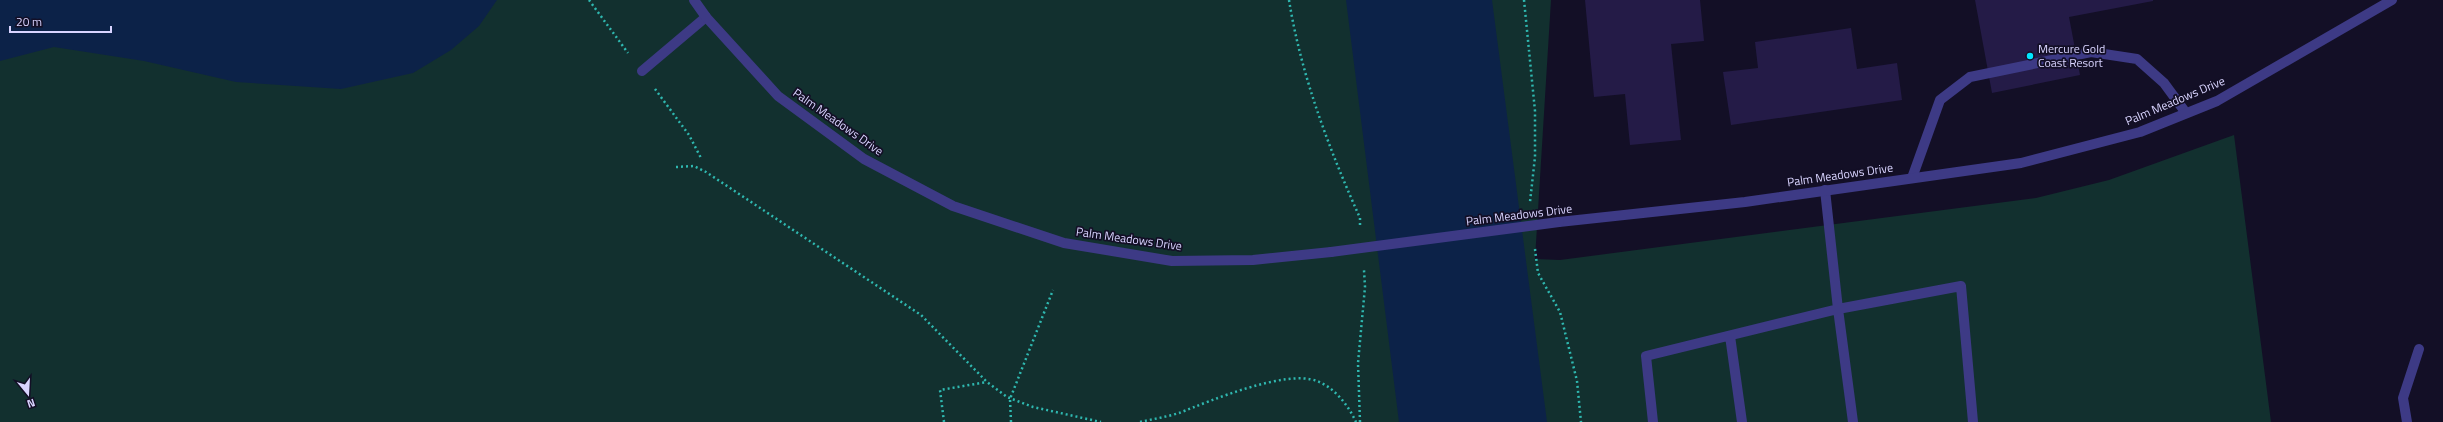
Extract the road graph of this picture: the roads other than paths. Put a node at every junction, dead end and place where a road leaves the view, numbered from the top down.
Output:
1 (694, 0) edge
2 (2392, 0) edge
3 (706, 17) junction
4 (642, 71) dead end
5 (2186, 113) junction
6 (1912, 178) junction
7 (1825, 190) junction
8 (1838, 309) junction
9 (1730, 336) junction
10 (2419, 349) dead end
11 (1654, 422) edge
12 (1742, 422) edge
13 (1853, 422) edge
14 (1973, 422) edge
15 (2407, 422) edge

1 - 3 street, Palm Meadows Drive
2 - 5 street, Palm Meadows Drive
3 - 4 street
3 - 7 street, Palm Meadows Drive, bridge
5 - 6 street, Palm Meadows Drive
5 - 6 street
6 - 7 street, Palm Meadows Drive
7 - 8 street
8 - 9 street
8 - 13 street
8 - 14 street
9 - 11 street
9 - 12 street
10 - 15 street

